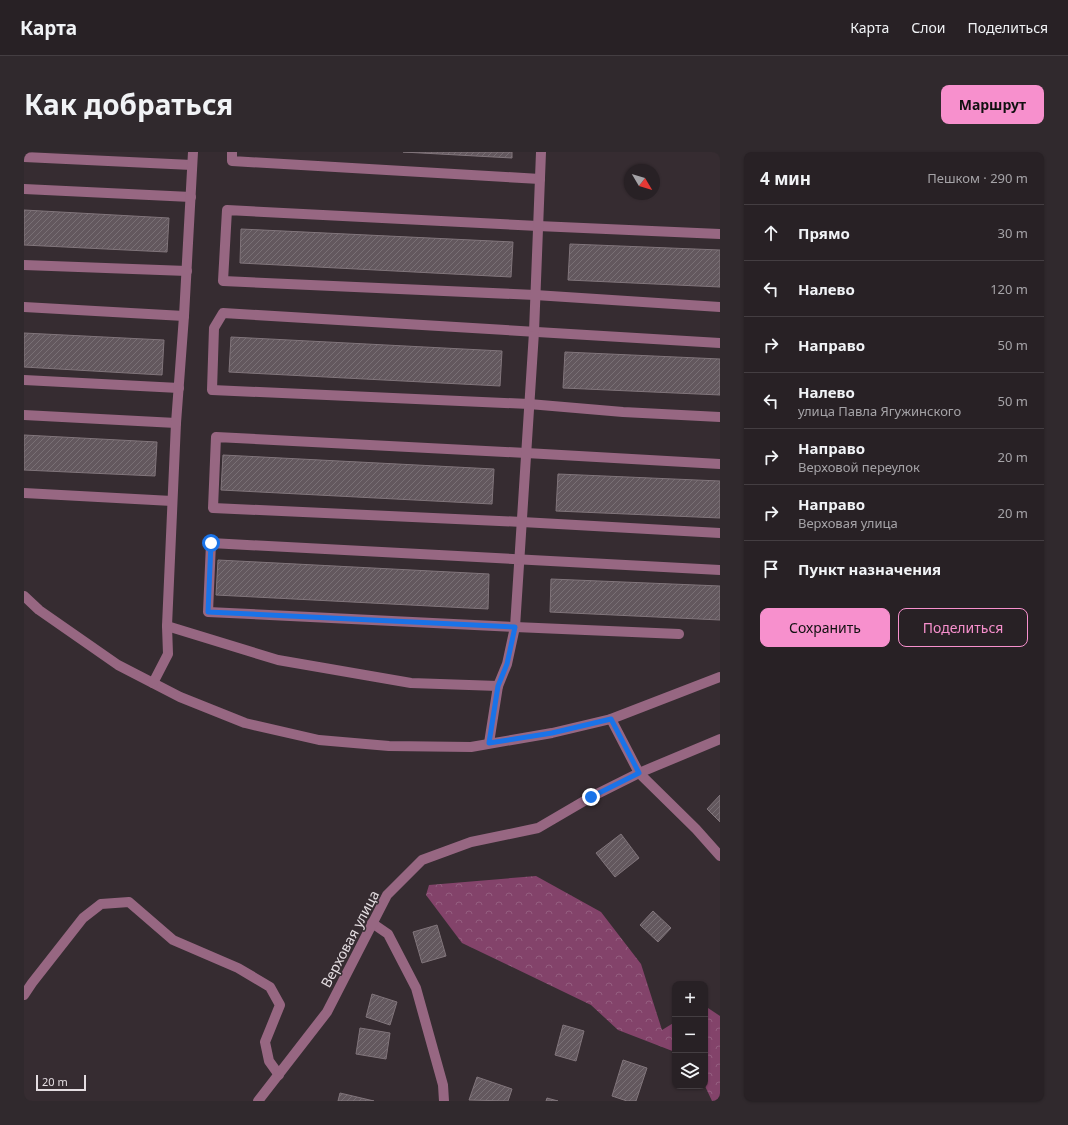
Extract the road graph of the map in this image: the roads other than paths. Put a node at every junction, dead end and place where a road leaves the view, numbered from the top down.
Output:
1 (193, 152) edge
2 (232, 152) edge
3 (541, 152) edge
4 (24, 157) edge
5 (192, 165) junction
6 (540, 179) junction
7 (24, 189) edge
8 (191, 197) junction
9 (538, 226) junction
10 (720, 234) edge
11 (24, 265) edge
12 (187, 271) junction
13 (535, 295) junction
14 (24, 307) edge
15 (720, 307) edge
16 (184, 316) junction
17 (534, 332) junction
18 (720, 343) edge
19 (24, 380) edge
20 (179, 388) junction
21 (529, 404) junction
22 (24, 415) edge
23 (720, 417) edge
24 (176, 423) junction
25 (526, 453) junction
26 (720, 464) edge
27 (24, 493) edge
28 (172, 501) junction
29 (522, 522) junction
30 (720, 533) edge
31 (520, 558) junction
32 (720, 570) edge
33 (24, 596) edge
34 (167, 626) junction
35 (515, 627) junction
36 (679, 634) dead end
37 (720, 677) edge
38 (152, 683) junction
39 (498, 686) junction
40 (611, 719) junction
41 (720, 739) edge
42 (489, 743) junction
43 (639, 773) junction
44 (720, 856) edge
45 (372, 923) junction
46 (24, 996) edge
47 (279, 1075) junction
48 (258, 1101) edge
49 (444, 1101) edge

1 - 5 street
2 - 6 street
3 - 6 street
4 - 5 street
5 - 8 street
6 - 9 street
7 - 8 street
8 - 12 street
9 - 10 street
9 - 13 street
9 - 13 street
11 - 12 street
12 - 16 street
13 - 15 street
13 - 17 street
14 - 16 street
16 - 20 street
17 - 18 street
17 - 21 street
17 - 21 street
19 - 20 street
20 - 24 street
21 - 23 street
21 - 25 street
22 - 24 street
24 - 28 street
25 - 26 street
25 - 29 street
25 - 29 street
27 - 28 street
28 - 34 street
29 - 30 street
29 - 31 street
31 - 32 street
31 - 35 street
31 - 35 street
33 - 38 street
34 - 38 street
34 - 39 street
35 - 36 street
35 - 39 street
37 - 40 street
38 - 42 street
39 - 42 street
40 - 42 street
40 - 43 street
41 - 43 street, Верховая улица
43 - 44 street
43 - 45 street, Верховая улица
45 - 47 street, Верховая улица
45 - 49 street
46 - 47 street
47 - 48 street, Верховая улица

